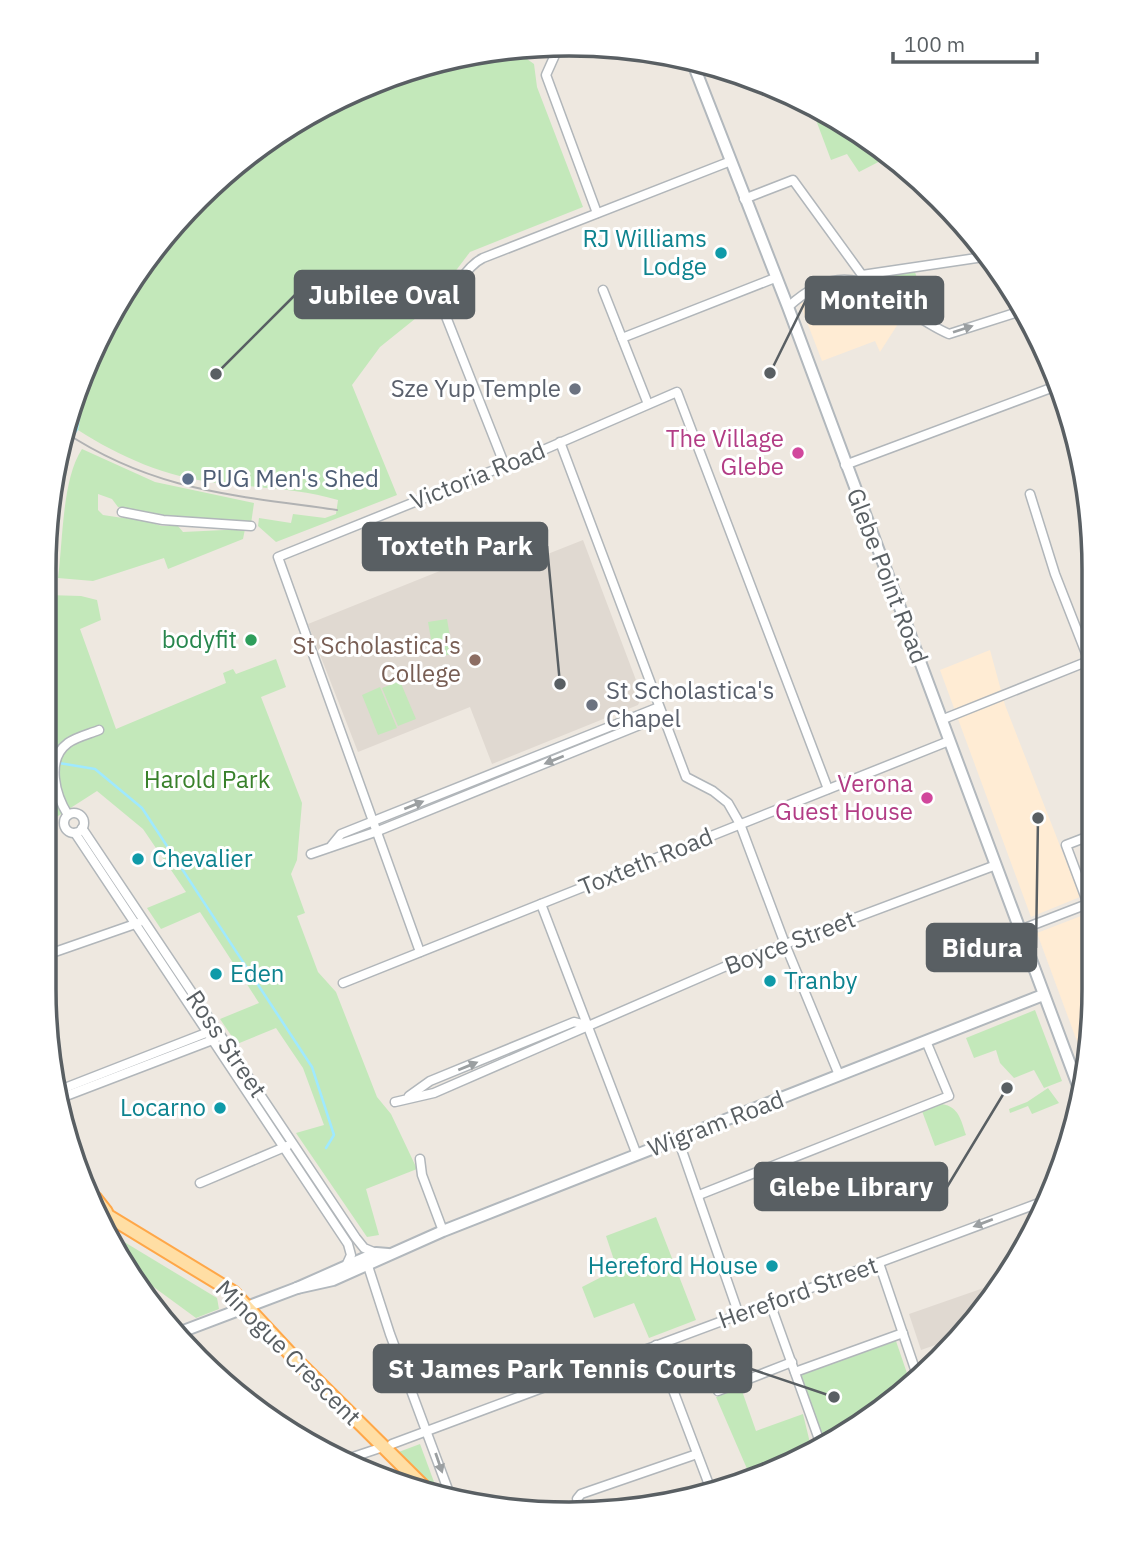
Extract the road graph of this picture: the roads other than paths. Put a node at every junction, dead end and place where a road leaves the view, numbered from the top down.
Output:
1 (554, 56) edge
2 (696, 72) edge
3 (731, 161) junction
4 (744, 199) junction
5 (597, 213) junction
6 (977, 258) edge
7 (775, 278) junction
8 (861, 279) junction
9 (603, 290) dead end
10 (788, 307) junction
11 (1013, 313) edge
12 (622, 338) junction
13 (1049, 389) edge
14 (648, 404) junction
15 (560, 442) junction
16 (845, 465) junction
17 (505, 466) junction
18 (1030, 494) dead end
19 (122, 512) dead end
20 (250, 526) dead end
21 (1082, 641) edge
22 (1082, 664) edge
23 (659, 707) junction
24 (662, 716) junction
25 (941, 720) junction
26 (99, 730) dead end
27 (584, 736) junction
28 (949, 741) junction
29 (589, 746) junction
30 (524, 760) junction
31 (528, 771) junction
32 (828, 789) junction
33 (68, 814) junction
34 (374, 821) junction
35 (740, 824) junction
36 (79, 830) junction
37 (378, 831) junction
38 (1082, 839) edge
39 (332, 845) junction
40 (311, 854) dead end
41 (996, 865) junction
42 (1082, 884) edge
43 (541, 904) junction
44 (1082, 906) edge
45 (139, 922) junction
46 (1020, 930) junction
47 (785, 944) junction
48 (56, 951) edge
49 (420, 952) junction
50 (343, 983) dead end
51 (1043, 995) junction
52 (586, 1025) junction
53 (215, 1035) junction
54 (926, 1041) junction
55 (839, 1075) junction
56 (1074, 1076) edge
57 (66, 1088) edge
58 (67, 1095) edge
59 (395, 1102) dead end
60 (678, 1139) junction
61 (293, 1144) junction
62 (284, 1147) junction
63 (636, 1155) junction
64 (419, 1159) dead end
65 (200, 1183) dead end
66 (699, 1195) junction
67 (1034, 1205) edge
68 (109, 1215) edge
69 (443, 1231) junction
70 (382, 1253) junction
71 (880, 1263) junction
72 (346, 1266) junction
73 (368, 1266) junction
74 (297, 1288) junction
75 (770, 1303) junction
76 (247, 1307) junction
77 (739, 1315) junction
78 (186, 1331) edge
79 (903, 1333) junction
80 (656, 1345) junction
81 (792, 1362) junction
82 (915, 1368) edge
83 (795, 1372) junction
84 (718, 1391) dead end
85 (428, 1431) junction
86 (818, 1437) edge
87 (388, 1446) junction
88 (697, 1454) junction
89 (357, 1456) edge
90 (417, 1479) edge
91 (708, 1483) edge
92 (448, 1487) edge
93 (578, 1502) edge

1 - 5 street
2 - 3 street, Glebe Point Road
3 - 4 street, Glebe Point Road
3 - 5 street
4 - 7 street, Glebe Point Road
4 - 8 street
5 - 17 street
6 - 8 street
7 - 10 street, Glebe Point Road
7 - 12 street
8 - 10 street
8 -> 11 street
9 - 12 street
10 - 16 street, Glebe Point Road
12 - 14 street
13 - 16 street
14 - 15 street, Victoria Road
14 - 32 street, Victoria Road
15 - 17 street, Victoria Road
15 - 23 street
16 - 25 street, Glebe Point Road
17 - 34 street, Victoria Road
18 - 21 street
19 - 20 street
22 - 25 street
23 - 24 street
23 - 27 street
24 - 29 street
24 - 35 street
25 - 28 street, Glebe Point Road
26 - 33 street
27 - 29 street
27 - 30 street
28 - 32 street, Toxteth Road
28 - 41 street, Glebe Point Road
29 -> 31 street
30 - 31 street
34 -> 30 street
31 - 37 street
32 - 35 street, Toxteth Road
33 - 36 street, Ross Street
33 - 36 street, Ross Street
34 - 37 street
34 - 39 street
35 - 43 street, Toxteth Road
35 - 47 street
36 - 45 street, Ross Street
37 - 39 street
37 - 49 street
38 - 42 street
39 - 40 street
41 - 46 street, Glebe Point Road
41 - 47 street, Boyce Street
43 - 49 street, Toxteth Road
43 - 52 street
44 - 46 street
45 - 48 street
45 - 53 street, Ross Street
46 - 51 street, Glebe Point Road
47 - 52 street, Boyce Street
47 - 55 street
49 - 50 street, Toxteth Road
51 - 54 street, Wigram Road
51 - 56 street, Glebe Point Road
52 - 59 street, Boyce Street
52 - 63 street
53 - 57 street
53 - 58 street
53 - 61 street, Ross Street
53 - 62 street, Ross Street
54 - 55 street, Wigram Road
54 - 66 street
55 - 60 street, Wigram Road
60 - 63 street, Wigram Road
60 - 66 street
61 - 62 street
61 - 70 street, Ross Street
62 - 65 street
62 - 72 street, Ross Street
63 - 69 street, Wigram Road
64 - 69 street
66 - 77 street
67 -> 71 street, Hereford Street
68 - 76 main road, Minogue Crescent
69 - 70 street, Wigram Road
70 - 72 street, Wigram Road
70 - 73 street, Wigram Road
71 - 75 street, Hereford Street
71 - 79 street
72 - 74 street, Wigram Road
73 - 74 street, Wigram Road
73 - 85 street
74 - 76 street, Wigram Road
75 - 77 street, Hereford Street
75 - 81 street
76 - 78 street, Wigram Road
76 - 87 main road, Minogue Crescent
77 - 80 street, Hereford Street
79 - 82 street
79 - 83 street
80 - 85 street, Hereford Street
80 - 88 street
81 - 83 street
81 - 84 street
83 - 86 street
85 - 87 street, Hereford Street
85 -> 92 street
87 - 89 street, Hereford Street
87 - 90 main road, Minogue Crescent
88 - 91 street
88 - 93 street

